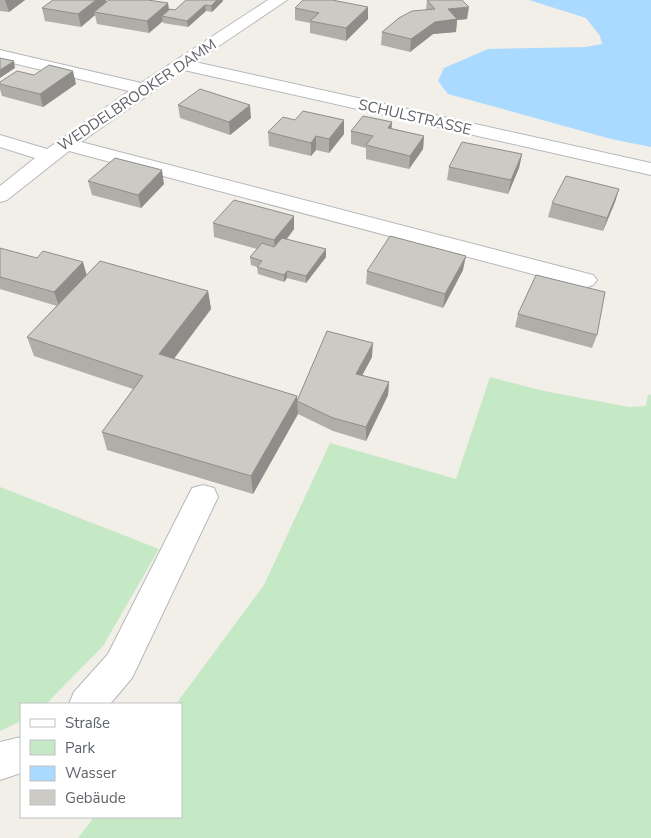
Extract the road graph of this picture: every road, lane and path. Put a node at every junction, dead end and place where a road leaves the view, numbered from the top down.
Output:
1 (280, 0) edge
2 (0, 55) edge
3 (180, 64) junction
4 (143, 89) junction
5 (0, 141) edge
6 (57, 150) junction
7 (651, 169) edge
8 (0, 196) edge
9 (585, 280) dead end
10 (203, 497) dead end
11 (88, 703) edge
12 (20, 755) edge
13 (0, 761) edge

1 - 3 street, WEDDELBROOKER DAMM
2 - 4 street
3 - 4 street, WEDDELBROOKER DAMM
3 - 7 street, SCHULSTRASSE
4 - 6 street, WEDDELBROOKER DAMM
5 - 6 street
6 - 8 street, WEDDELBROOKER DAMM
6 - 9 street
10 - 11 street
12 - 13 street

